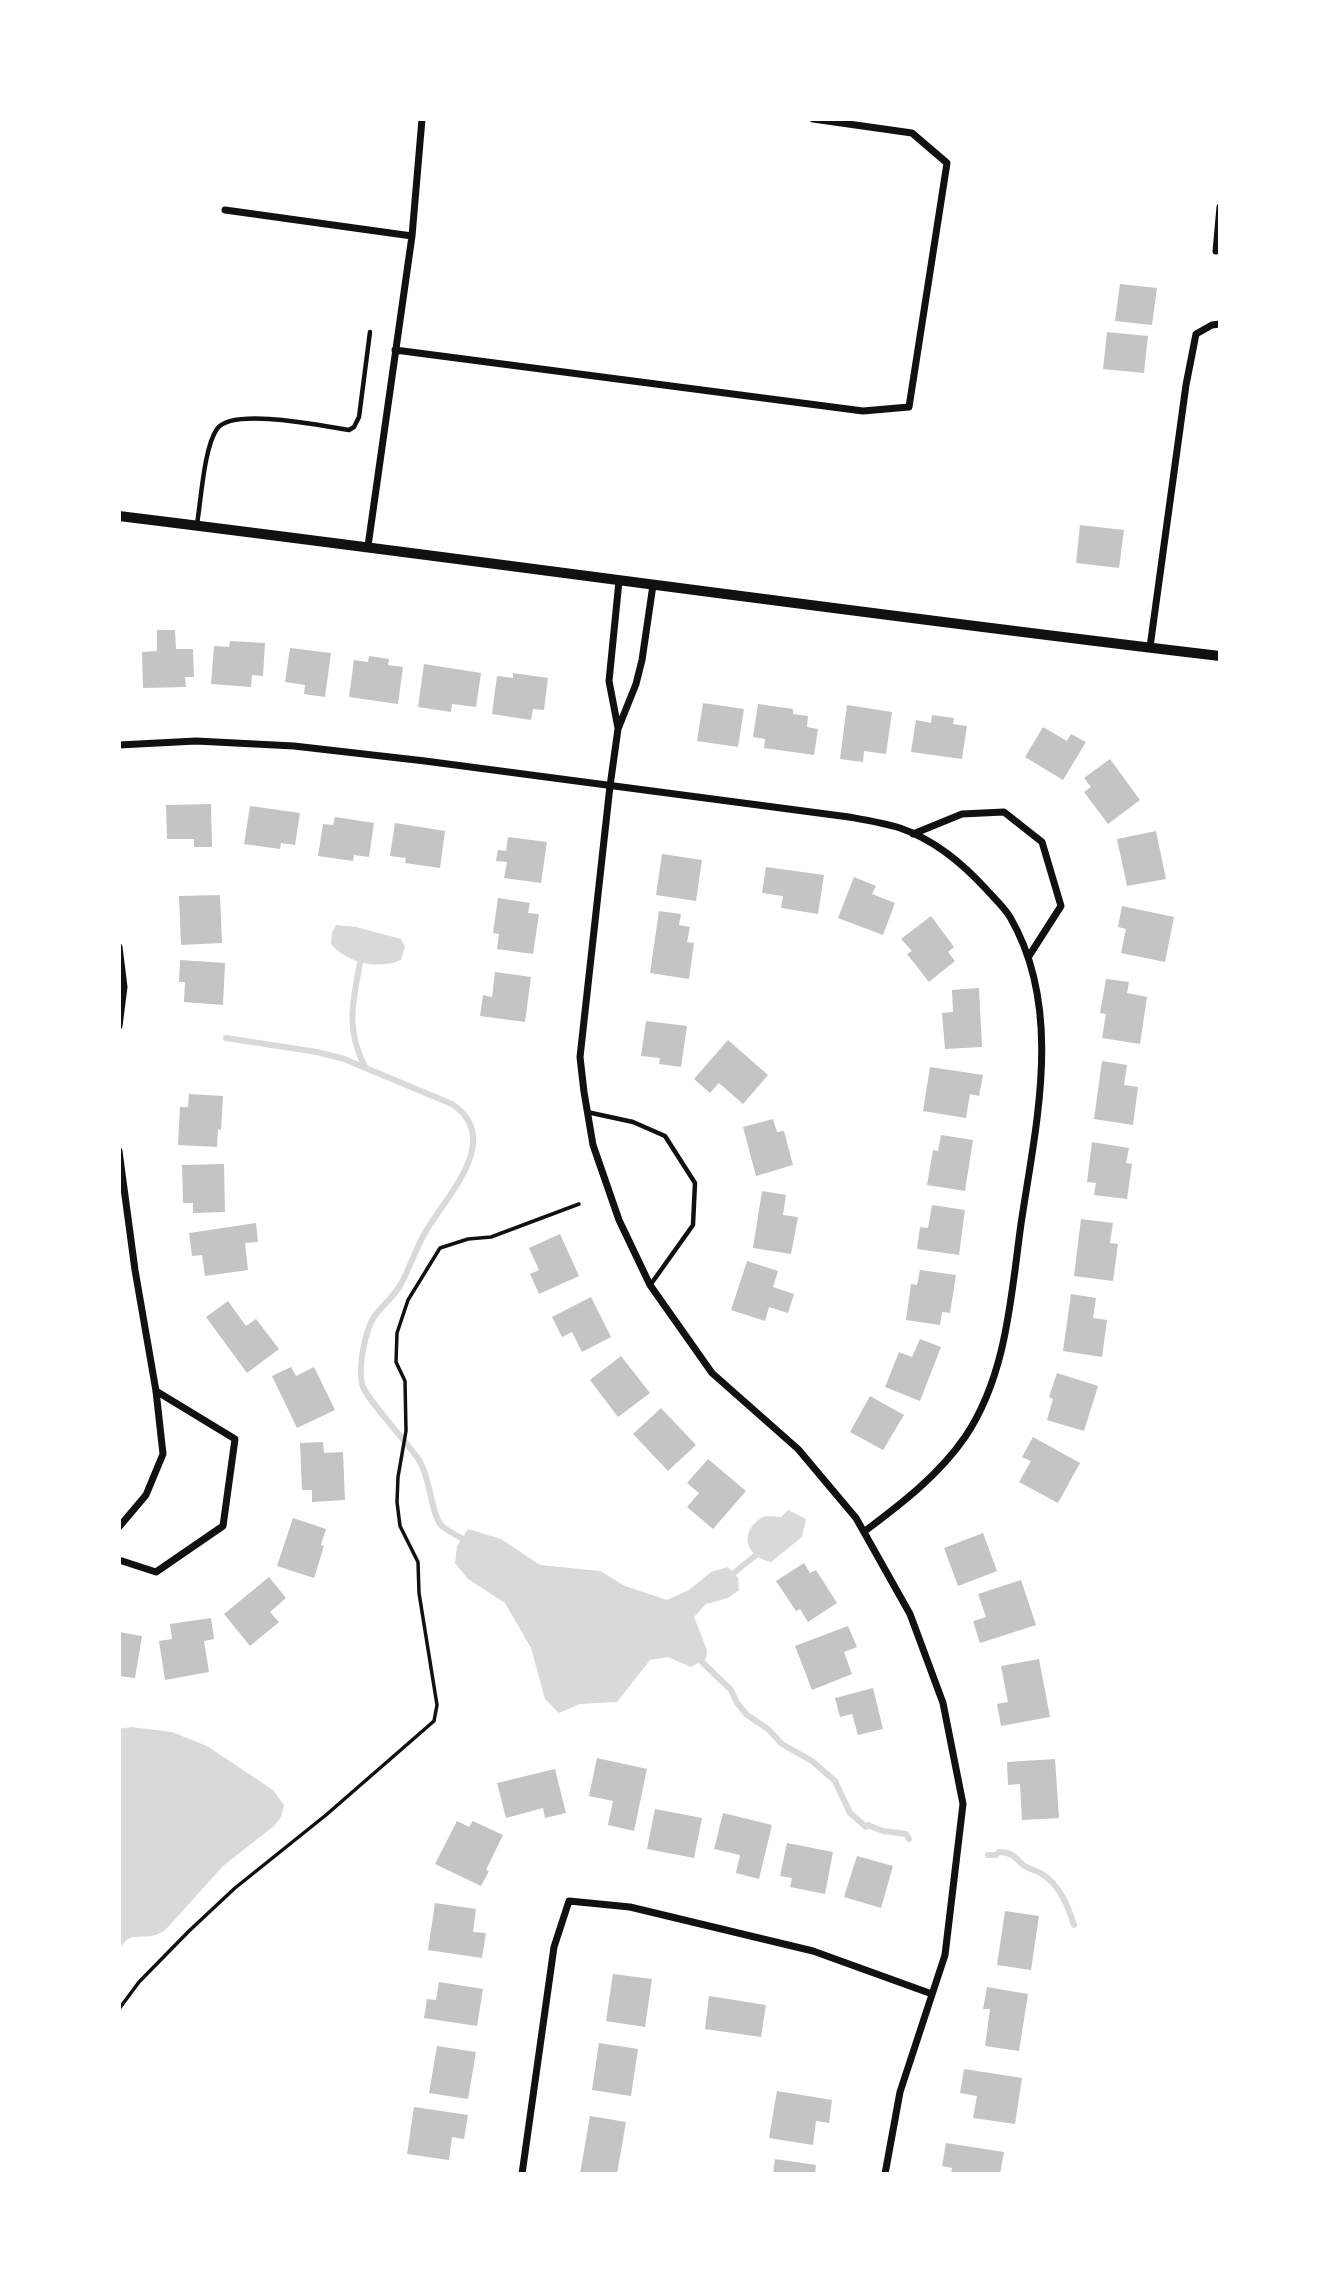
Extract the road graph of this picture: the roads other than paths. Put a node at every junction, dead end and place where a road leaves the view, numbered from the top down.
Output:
1 (422, 119) edge
2 (813, 119) edge
3 (1220, 207) edge
4 (225, 210) dead end
5 (412, 236) junction
6 (1216, 251) dead end
7 (1220, 324) edge
8 (370, 332) dead end
9 (395, 350) junction
10 (119, 516) edge
11 (197, 525) junction
12 (368, 546) junction
13 (619, 581) junction
14 (653, 585) junction
15 (1150, 648) junction
16 (1220, 656) edge
17 (618, 729) junction
18 (119, 744) edge
19 (610, 786) junction
20 (913, 834) junction
21 (119, 947) edge
22 (1029, 956) junction
23 (119, 1026) edge
24 (587, 1112) junction
25 (119, 1151) edge
26 (650, 1284) junction
27 (156, 1391) junction
28 (119, 1527) edge
29 (865, 1531) junction
30 (119, 1560) edge
31 (932, 1994) junction
32 (522, 2174) edge
33 (885, 2174) edge

1 - 5 street
2 - 9 street
3 - 6 street
4 - 5 street
5 - 9 street
7 - 15 street
8 - 11 lane
9 - 12 street
10 - 11 street
11 - 12 street
12 - 13 street
13 - 14 street
13 - 17 street
14 - 15 street
14 - 17 street
15 - 16 street
17 - 19 street
18 - 19 street
19 - 20 street
19 - 24 street
20 - 22 street
20 - 22 street
21 - 23 street
22 - 29 street
24 - 26 street
24 - 26 lane
25 - 27 street
26 - 29 street
27 - 28 street
27 - 30 street
29 - 31 street
31 - 32 street
31 - 33 street

